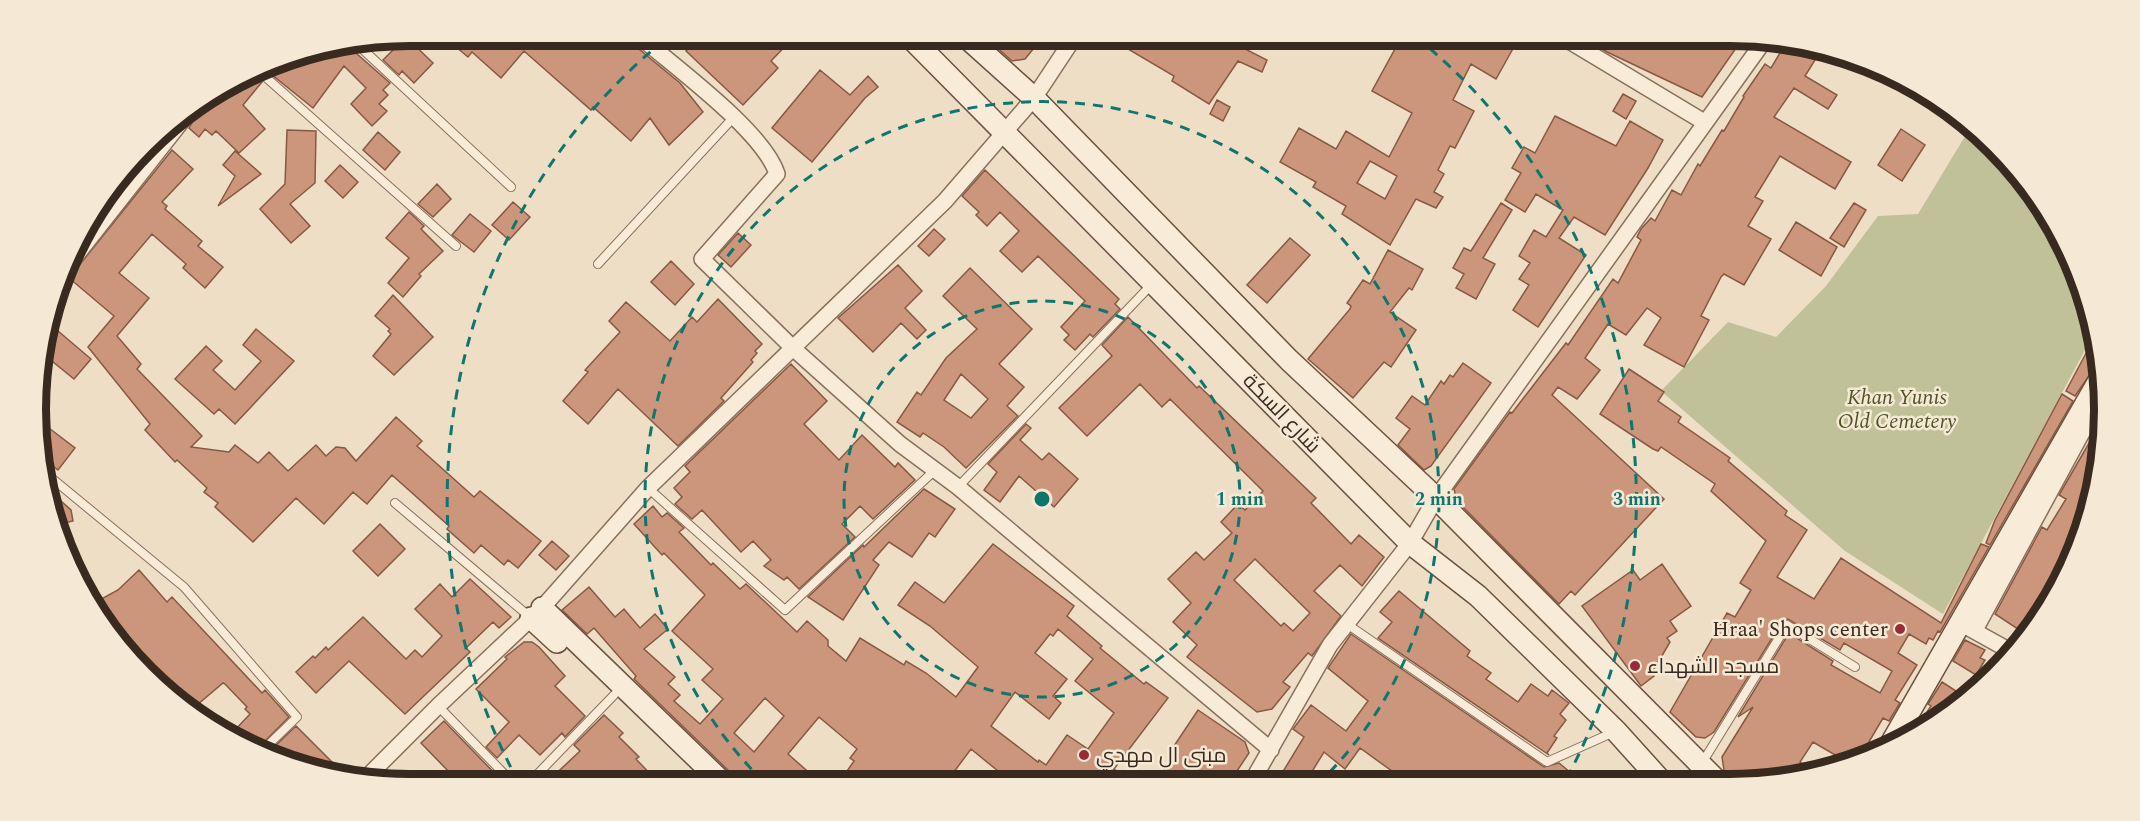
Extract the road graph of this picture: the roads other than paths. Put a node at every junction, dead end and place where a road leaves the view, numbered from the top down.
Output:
1 (650, 46) edge
2 (919, 46) edge
3 (976, 46) edge
4 (1068, 46) edge
5 (1578, 46) edge
6 (1758, 48) edge
7 (363, 50) edge
8 (265, 77) edge
9 (1034, 98) junction
10 (733, 118) junction
11 (1704, 122) junction
12 (1007, 132) junction
13 (167, 140) edge
14 (511, 187) dead end
15 (90, 238) edge
16 (456, 246) dead end
17 (598, 264) dead end
18 (1154, 282) junction
19 (795, 349) junction
20 (2093, 392) edge
21 (2094, 409) edge
22 (935, 471) junction
23 (53, 479) edge
24 (958, 487) junction
25 (648, 488) junction
26 (1436, 498) junction
27 (395, 503) dead end
28 (1410, 543) junction
29 (537, 613) junction
30 (1347, 624) junction
31 (1968, 627) junction
32 (2005, 648) edge
33 (1855, 667) dead end
34 (614, 695) junction
35 (438, 706) junction
36 (1616, 731) junction
37 (1899, 733) edge
38 (267, 745) edge
39 (1271, 750) junction
40 (1701, 765) junction
41 (372, 772) edge
42 (504, 774) edge
43 (538, 774) edge
44 (694, 774) edge
45 (713, 774) edge
46 (1256, 774) edge
47 (1655, 774) edge
48 (1710, 774) edge

1 - 10 street
2 - 12 main road, شارع السكة
3 - 9 main road, شارع السكة
4 - 9 street
5 - 11 street
6 - 11 street
7 - 14 lane
8 - 16 lane
9 - 12 street
9 - 26 main road, شارع السكة
10 - 17 lane
10 - 19 street
11 - 26 street
12 - 18 main road, شارع السكة
12 - 19 street
13 - 15 street
18 - 24 lane
18 - 28 main road, شارع السكة
19 - 22 street
19 - 25 street
20 - 31 main road
21 - 31 street
22 - 24 street
22 - 25 lane
23 - 38 lane
24 - 39 street
25 - 29 street
26 - 28 street
26 - 40 main road, شارع السكة
27 - 29 lane
28 - 30 street
28 - 36 main road, شارع السكة
29 - 34 main road
29 - 35 street
29 - 45 main road
30 - 36 lane
30 - 39 street
31 - 32 street
31 - 37 main road
33 - 40 lane
34 - 43 lane
34 - 44 main road
35 - 41 street
35 - 42 lane
36 - 47 main road, شارع السكة
39 - 46 street
40 - 48 main road, شارع السكة

